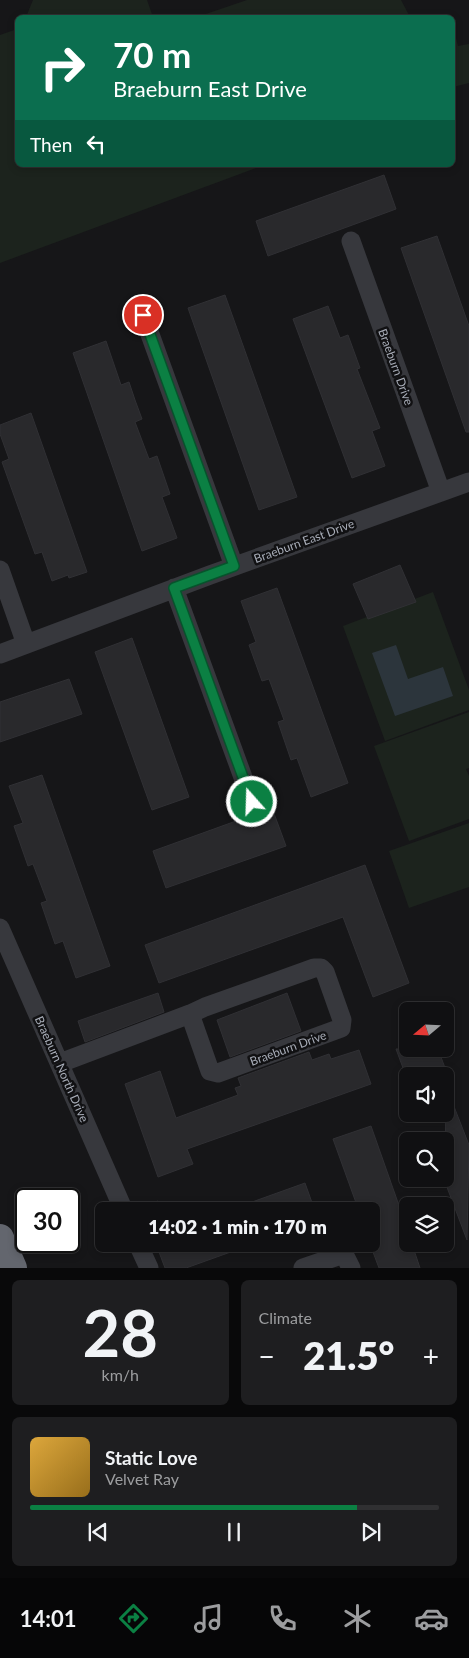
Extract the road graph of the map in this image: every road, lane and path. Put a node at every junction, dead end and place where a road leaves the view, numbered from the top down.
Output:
1 (352, 241) dead end
2 (143, 315) dead end
3 (469, 482) edge
4 (441, 492) junction
5 (234, 566) junction
6 (0, 570) edge
7 (174, 588) junction
8 (26, 644) junction
9 (0, 654) edge
10 (252, 802) dead end
11 (0, 928) edge
12 (190, 1014) junction
13 (60, 1063) junction
14 (120, 1202) edge
15 (0, 1238) edge
16 (142, 1252) edge
17 (13, 1268) edge
18 (149, 1268) edge
19 (303, 1268) edge
20 (350, 1268) edge

1 - 4 street, Braeburn Drive
2 - 5 street
3 - 4 street, Braeburn East Drive
4 - 5 street, Braeburn East Drive
5 - 7 street, Braeburn East Drive
6 - 8 street
7 - 8 street, Braeburn East Drive
7 - 10 street
8 - 9 street, Braeburn East Drive
11 - 13 street, Braeburn North Drive
12 - 12 street, Braeburn Drive
12 - 13 street, Braeburn Drive
13 - 14 street, Braeburn North Drive
15 - 17 highway
16 - 18 street
19 - 20 street

